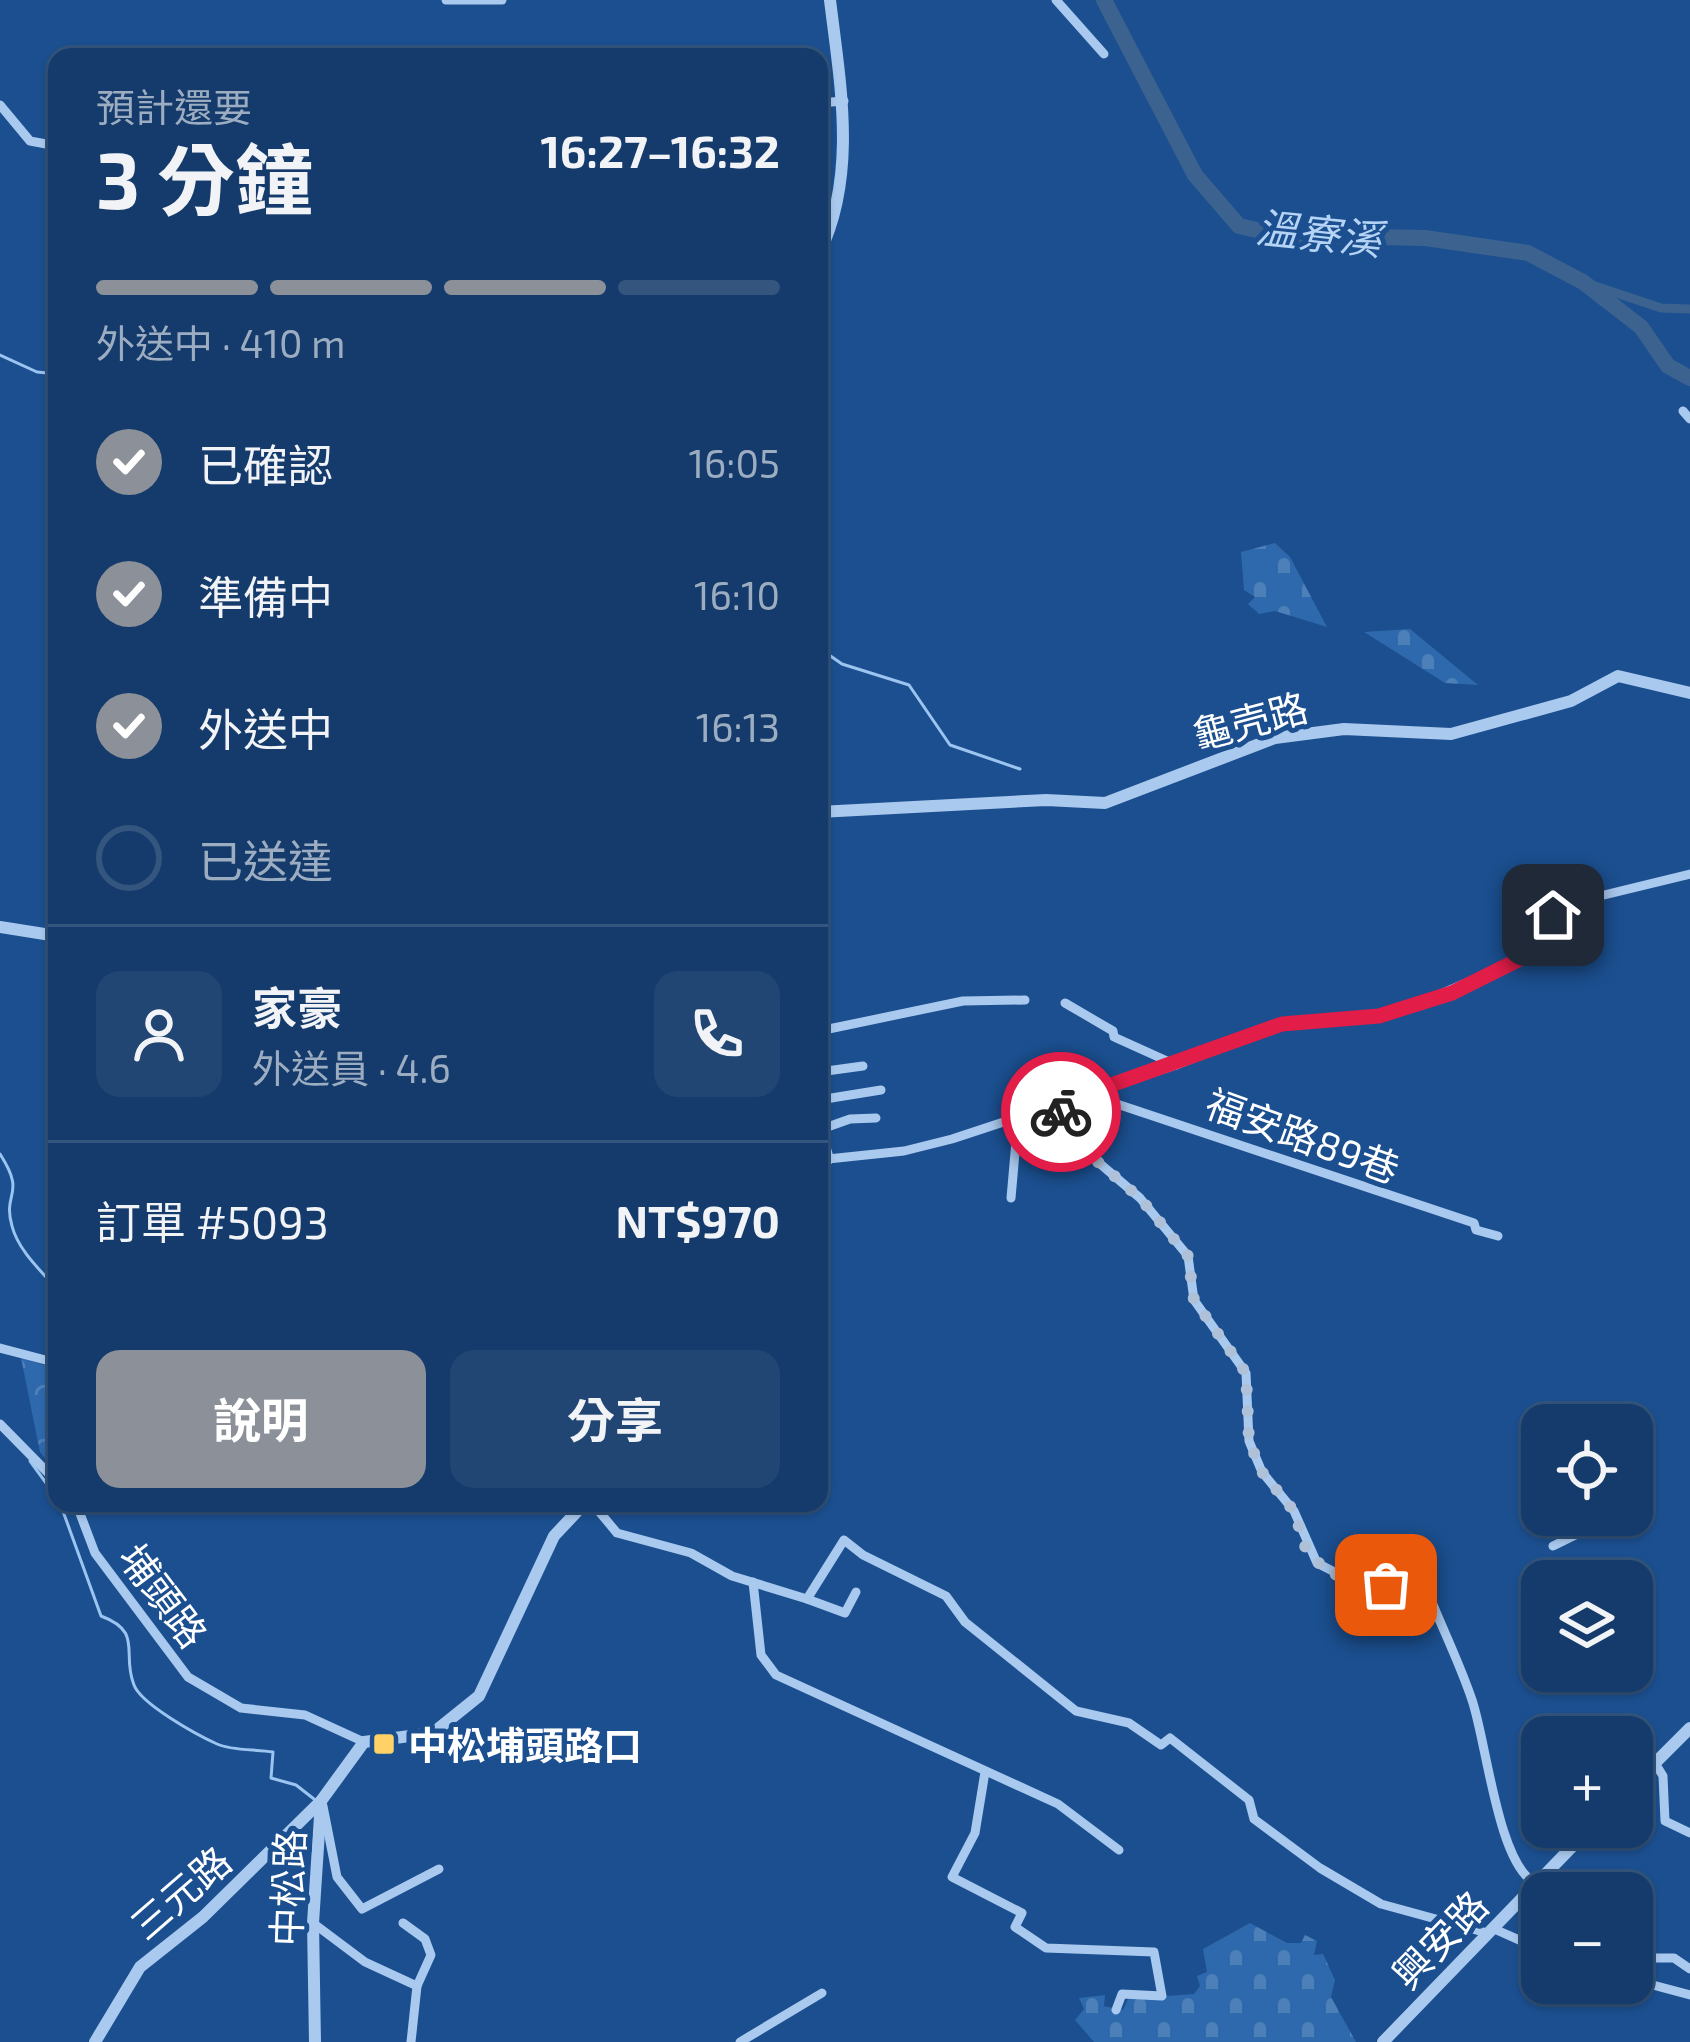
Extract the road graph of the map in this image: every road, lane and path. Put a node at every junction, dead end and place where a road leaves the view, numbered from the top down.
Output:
1 (446, 0) edge
2 (502, 0) edge
3 (830, 0) edge
4 (1056, 0) edge
5 (1104, 54) dead end
6 (844, 101) junction
7 (828, 102) edge
8 (0, 105) edge
9 (48, 144) edge
10 (828, 222) edge
11 (1690, 693) edge
12 (828, 815) edge
13 (1690, 874) edge
14 (0, 927) edge
15 (48, 935) edge
16 (1025, 1000) dead end
17 (1065, 1003) dead end
18 (828, 1029) edge
19 (1176, 1065) junction
20 (863, 1066) dead end
21 (828, 1071) edge
22 (881, 1090) dead end
23 (1084, 1093) junction
24 (828, 1099) edge
25 (1058, 1104) junction
26 (876, 1118) dead end
27 (1018, 1119) junction
28 (828, 1127) edge
29 (828, 1160) edge
30 (1011, 1198) dead end
31 (1498, 1236) dead end
32 (0, 1348) edge
33 (48, 1361) edge
34 (0, 1424) edge
35 (48, 1474) edge
36 (79, 1512) edge
37 (579, 1512) edge
38 (597, 1512) edge
39 (1573, 1536) edge
40 (1553, 1546) dead end
41 (753, 1582) junction
42 (856, 1592) dead end
43 (807, 1599) junction
44 (1690, 1728) edge
45 (364, 1742) junction
46 (1655, 1763) joint
47 (985, 1772) junction
48 (321, 1801) junction
49 (1690, 1833) edge
50 (1569, 1848) edge
51 (1119, 1850) dead end
52 (439, 1869) dead end
53 (1521, 1872) edge
54 (1544, 1872) edge
55 (1521, 1896) edge
56 (313, 1923) junction
57 (403, 1923) dead end
58 (1490, 1931) junction
59 (1521, 1942) edge
60 (1653, 1958) edge
61 (1690, 1969) edge
62 (416, 1985) junction
63 (1653, 1985) edge
64 (822, 1994) dead end
65 (1690, 1995) edge
66 (1116, 2010) dead end
67 (95, 2042) edge
68 (315, 2042) edge
69 (412, 2042) edge
70 (740, 2042) edge
71 (1383, 2042) edge

1 - 2 street
3 - 6 street
4 - 5 street
6 - 7 street
6 - 10 street
8 - 9 street
11 - 12 street, 龜壳路
13 - 19 street
14 - 15 street
16 - 18 street
17 - 19 street
19 - 23 street
20 - 21 street
22 - 24 street
23 - 25 street
23 - 31 street, 福安路89巷
25 - 27 street
25 - 53 street
26 - 28 street
27 - 29 street
27 - 30 street
32 - 33 street
34 - 35 street
36 - 45 street, 埔頭路
37 - 45 street
38 - 41 street
39 - 40 street
41 - 43 street
41 - 47 street
42 - 43 street
43 - 58 street
44 - 46 street
45 - 48 street, 中松路
46 - 49 street
47 - 51 street
47 - 66 street
48 - 52 street
48 - 56 street, 中松路
48 - 67 street, 三元路
50 - 54 street, 興安路
55 - 58 street, 興安路
56 - 62 street
56 - 68 street, 中松路
57 - 62 street
58 - 59 street
58 - 71 street, 興安路
60 - 61 street
62 - 69 street
63 - 65 street
64 - 70 street

